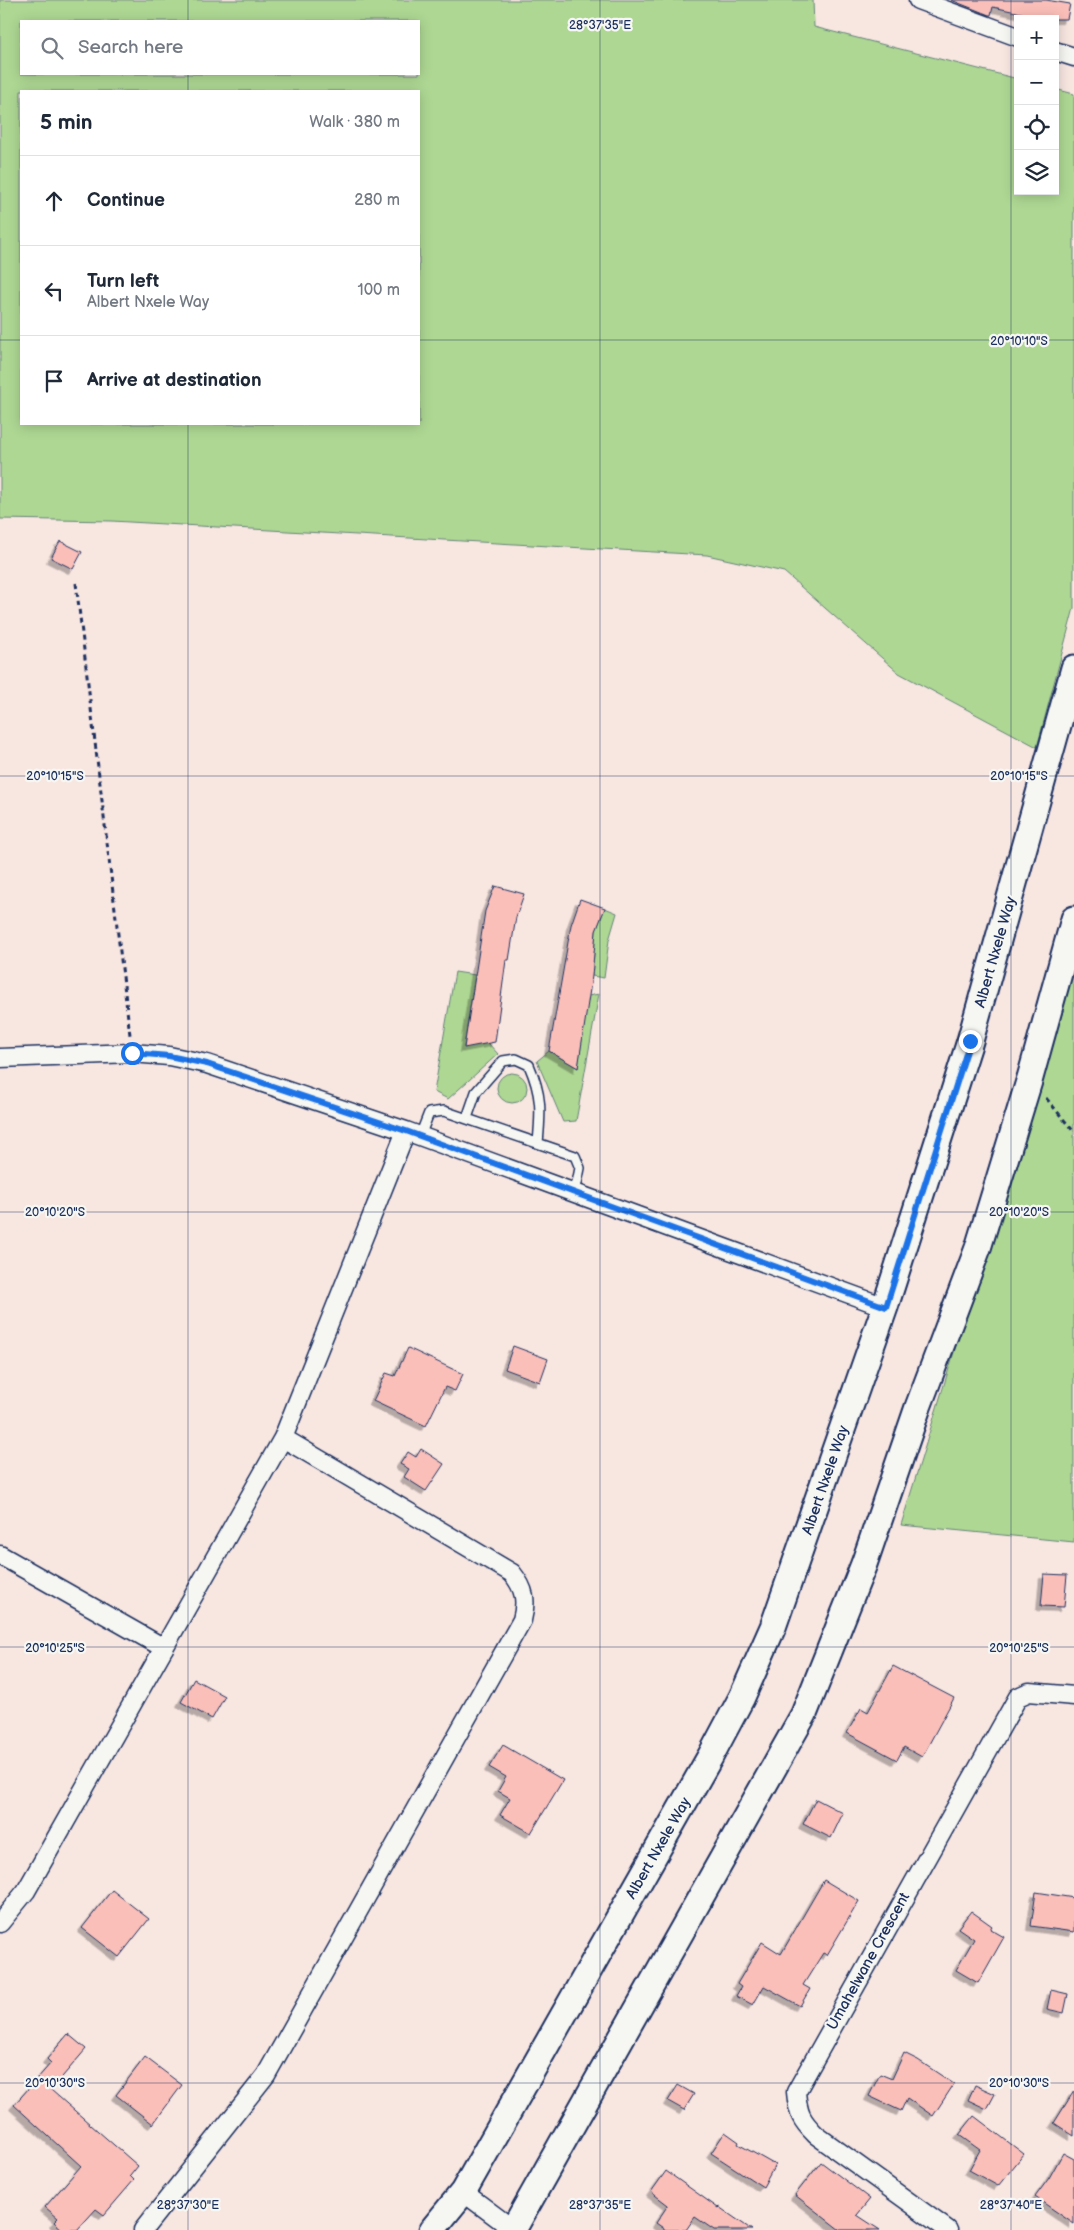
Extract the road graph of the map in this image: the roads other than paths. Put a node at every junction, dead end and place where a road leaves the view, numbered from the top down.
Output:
1 (918, 0) edge
2 (1014, 36) edge
3 (1059, 51) edge
4 (1074, 57) edge
5 (1074, 668) edge
6 (1074, 919) edge
7 (0, 1058) edge
8 (467, 1118) junction
9 (413, 1134) junction
10 (538, 1143) junction
11 (575, 1193) junction
12 (886, 1307) junction
13 (283, 1438) junction
14 (0, 1555) edge
15 (164, 1648) junction
16 (1074, 1696) edge
17 (0, 1924) edge
18 (463, 2192) junction
19 (143, 2230) edge
20 (432, 2230) edge
21 (514, 2230) edge
22 (948, 2230) edge

1 - 2 street
3 - 4 street
5 - 12 main road, Albert Nxele Way
6 - 21 main road
7 - 9 street
8 - 9 lane
8 - 10 lane
8 - 10 lane
9 - 11 street
9 - 13 street
10 - 11 lane
11 - 12 street
12 - 18 main road, Albert Nxele Way
13 - 15 street
13 - 19 street
14 - 15 street
15 - 17 street
16 - 22 street, Umahelwane Crescent
18 - 20 main road, Albert Nxele Way
18 - 21 street

